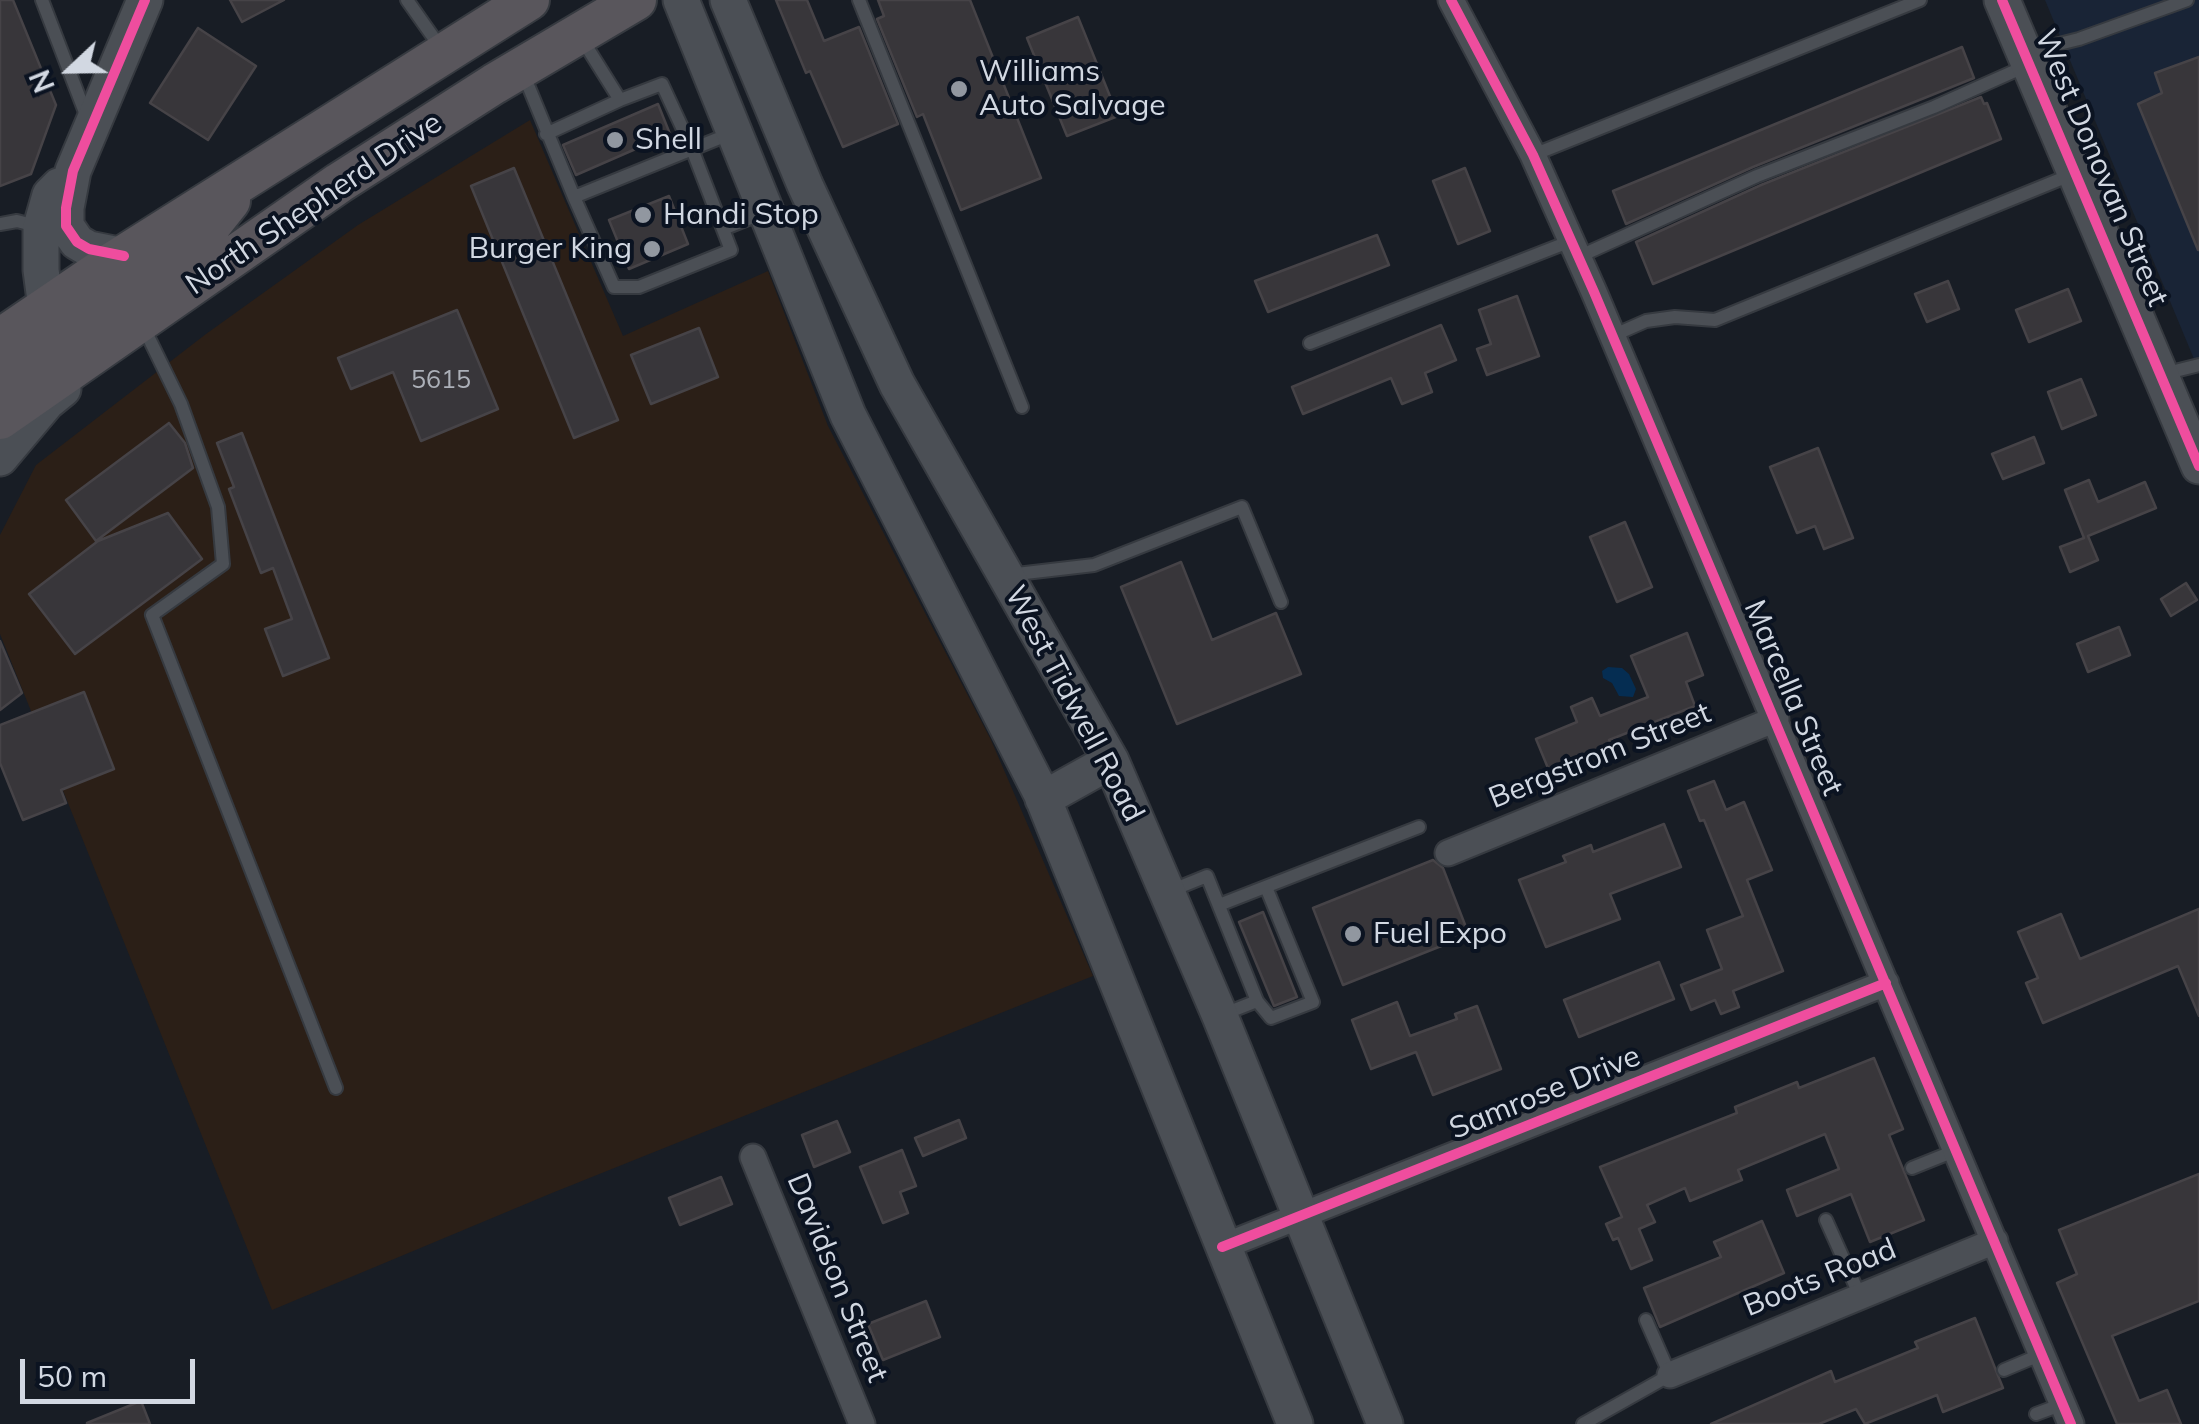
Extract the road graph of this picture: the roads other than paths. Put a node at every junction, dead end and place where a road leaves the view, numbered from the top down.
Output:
1 (42, 0) edge
2 (145, 0) edge
3 (407, 0) edge
4 (636, 0) edge
5 (681, 0) edge
6 (728, 0) edge
7 (859, 0) edge
8 (1451, 0) edge
9 (1920, 0) edge
10 (2186, 0) edge
11 (515, 4) edge
12 (2009, 5) edge
13 (578, 34) junction
14 (444, 52) junction
15 (2027, 59) junction
16 (521, 68) junction
17 (620, 100) junction
18 (91, 126) junction
19 (734, 132) junction
20 (546, 134) junction
21 (692, 149) junction
22 (1533, 156) junction
23 (74, 171) junction
24 (2076, 173) junction
25 (247, 179) junction
26 (574, 197) junction
27 (766, 212) junction
28 (0, 224) edge
29 (42, 227) junction
30 (723, 228) junction
31 (1575, 249) junction
32 (124, 256) junction
33 (46, 308) junction
34 (141, 322) junction
35 (1612, 336) junction
36 (0, 340) edge
37 (1310, 343) dead end
38 (2199, 365) edge
39 (2160, 374) junction
40 (0, 384) edge
41 (897, 384) junction
42 (1022, 407) dead end
43 (848, 415) junction
44 (0, 419) edge
45 (0, 458) edge
46 (2199, 466) edge
47 (1006, 575) junction
48 (1280, 602) dead end
49 (1776, 720) junction
50 (1111, 761) junction
51 (1043, 799) junction
52 (1419, 826) dead end
53 (1448, 853) dead end
54 (1266, 887) junction
55 (1168, 892) junction
56 (1220, 905) junction
57 (1886, 983) junction
58 (1257, 1002) junction
59 (1220, 1016) junction
60 (336, 1088) dead end
61 (1957, 1150) junction
62 (752, 1157) dead end
63 (1912, 1168) dead end
64 (1301, 1217) junction
65 (1826, 1220) dead end
66 (1995, 1240) junction
67 (1222, 1247) junction
68 (1860, 1296) junction
69 (1646, 1320) dead end
70 (2042, 1354) junction
71 (2004, 1370) dead end
72 (1670, 1375) junction
73 (2036, 1414) dead end
74 (2067, 1414) edge
75 (862, 1424) edge
76 (1294, 1424) edge
77 (1384, 1424) edge
78 (1583, 1424) edge

1 - 18 lane
2 - 18 main road
3 - 14 lane
4 - 13 main road, North Shepherd Drive
5 - 19 main road
6 - 41 main road, West Tidwell Road
7 - 42 lane
8 - 22 street, Marcella Street
9 - 22 lane
10 - 15 lane
11 - 14 main road, North Shepherd Drive
12 - 15 main road, West Donovan Street
13 - 16 main road, North Shepherd Drive
13 - 17 lane
14 - 25 main road, North Shepherd Drive
15 - 24 main road, West Donovan Street
15 - 31 lane
16 - 20 lane
16 - 34 main road, North Shepherd Drive
17 - 20 lane
17 - 21 lane
18 - 23 main road
19 - 21 lane
19 - 27 main road
20 - 26 lane
21 - 26 lane
21 - 30 lane
22 - 31 street, Marcella Street
23 - 29 main road
23 - 32 main road
24 - 35 lane
24 - 39 main road, West Donovan Street
25 - 32 main road, North Shepherd Drive
25 - 40 main road
26 - 30 lane
27 - 30 lane
27 - 43 main road
28 - 29 lane
29 - 33 main road
31 - 35 street, Marcella Street
31 - 37 lane
32 - 33 main road, North Shepherd Drive
33 - 36 main road, North Shepherd Drive
34 - 44 main road, North Shepherd Drive
34 - 45 main road
34 - 60 lane
35 - 49 street, Marcella Street
38 - 39 lane
39 - 46 main road, West Donovan Street
41 - 43 main road
41 - 47 main road, West Tidwell Road
43 - 51 main road
47 - 48 lane
47 - 50 main road, West Tidwell Road
49 - 53 street, Bergstrom Street
49 - 57 street, Marcella Street
50 - 51 main road
50 - 55 main road, West Tidwell Road
51 - 67 main road
52 - 54 lane
54 - 56 lane
54 - 58 lane
55 - 56 lane
55 - 59 main road, West Tidwell Road
56 - 58 lane
57 - 61 street, Marcella Street
57 - 64 street, Samrose Drive
58 - 59 lane
59 - 64 main road, West Tidwell Road
61 - 63 lane
61 - 66 street, Marcella Street
62 - 75 street, Davidson Street
64 - 67 street, Samrose Drive
64 - 77 main road, West Tidwell Road
65 - 68 lane
66 - 68 street, Boots Road
66 - 70 street, Marcella Street
67 - 76 main road
68 - 72 street, Boots Road
69 - 72 lane
70 - 71 lane
70 - 74 street, Marcella Street
72 - 78 lane
73 - 74 lane

